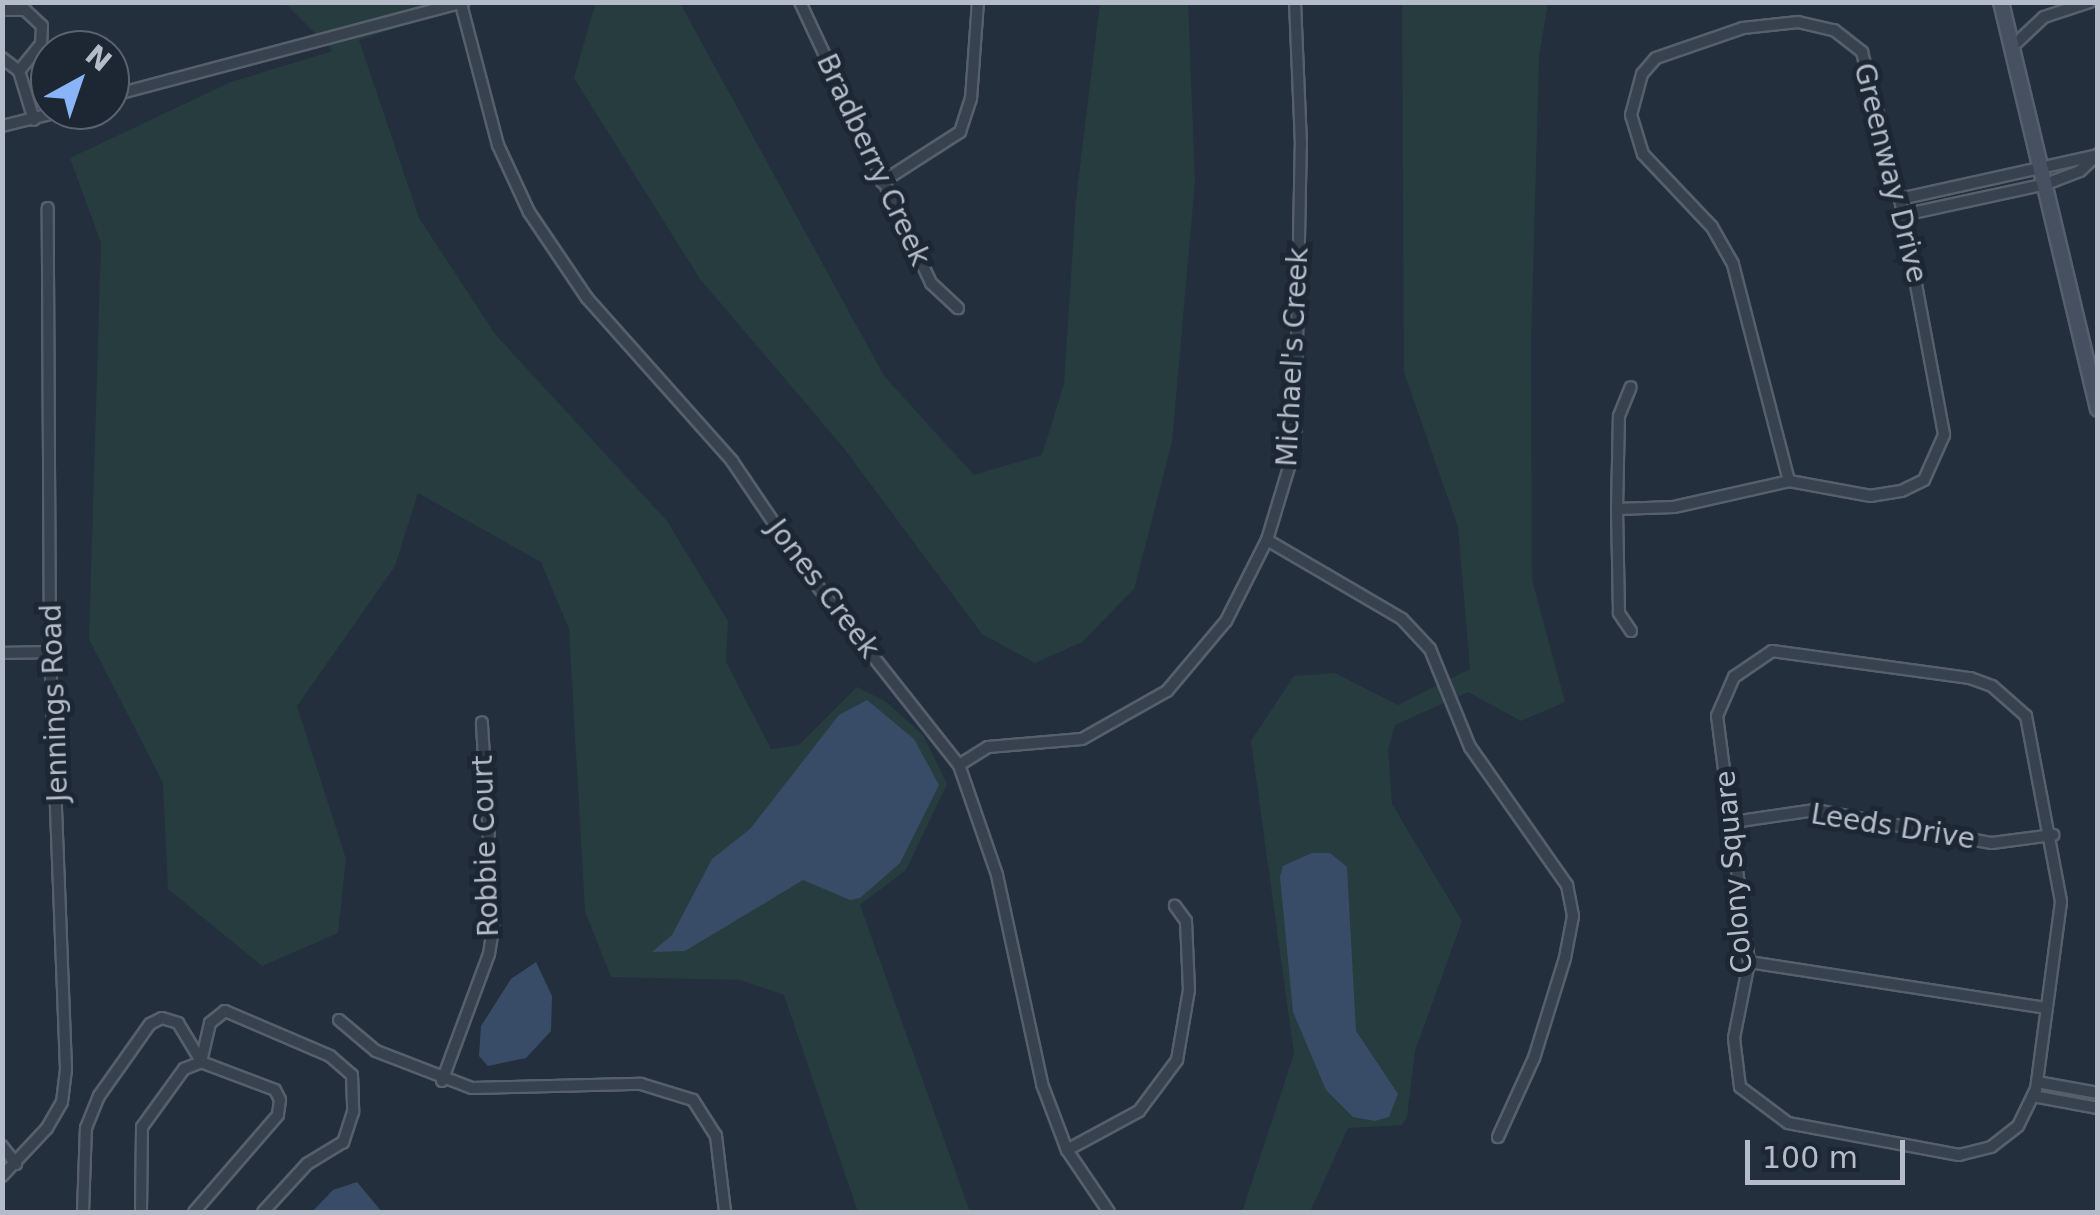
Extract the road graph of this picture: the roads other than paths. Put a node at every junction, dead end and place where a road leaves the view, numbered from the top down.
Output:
1 (800, 2) edge
2 (978, 2) edge
3 (1295, 2) edge
4 (2002, 2) edge
5 (2090, 2) edge
6 (462, 3) edge
7 (2, 10) edge
8 (2012, 46) junction
9 (2, 58) edge
10 (19, 72) junction
11 (130, 91) edge
12 (30, 107) edge
13 (30, 121) edge
14 (2, 126) edge
15 (2097, 155) edge
16 (2040, 164) junction
17 (882, 182) junction
18 (2046, 184) junction
19 (1900, 200) junction
20 (48, 208) dead end
21 (1903, 216) junction
22 (958, 308) dead end
23 (1631, 387) dead end
24 (2098, 409) edge
25 (1790, 480) junction
26 (1617, 509) junction
27 (1267, 540) junction
28 (1631, 632) dead end
29 (2, 652) edge
30 (50, 652) junction
31 (482, 722) dead end
32 (959, 764) junction
33 (1732, 822) junction
34 (2053, 835) junction
35 (1175, 906) dead end
36 (1748, 962) junction
37 (2045, 1008) junction
38 (338, 1020) dead end
39 (201, 1062) junction
40 (442, 1081) junction
41 (2037, 1082) junction
42 (2098, 1093) edge
43 (2033, 1096) junction
44 (2098, 1108) edge
45 (1498, 1137) dead end
46 (2, 1146) edge
47 (1067, 1150) junction
48 (16, 1164) junction
49 (2, 1176) edge
50 (83, 1212) edge
51 (141, 1212) edge
52 (194, 1212) edge
53 (263, 1212) edge
54 (725, 1212) edge
55 (1109, 1212) edge

1 - 17 street, Bradberry Creek
2 - 17 street
3 - 27 street, Michael's Creek
4 - 8 main road
5 - 8 street
6 - 11 street
6 - 32 street, Jones Creek
7 - 10 street
8 - 16 main road
9 - 10 street
10 - 12 street
13 - 14 street
15 - 16 street
15 - 18 street
16 - 18 main road
16 - 19 street
17 - 22 street, Bradberry Creek
18 - 21 street
18 - 24 main road
19 - 21 street, Greenway Drive
19 - 25 street, Greenway Drive
20 - 30 street, Jennings Road
21 - 25 street, Greenway Drive
23 - 26 street
25 - 26 street, Greenway Drive
26 - 28 street
27 - 32 street, Michael's Creek
27 - 45 street
29 - 30 street
30 - 48 street, Jennings Road
31 - 40 street, Robbie Court
32 - 47 street, Jones Creek
33 - 34 street, Leeds Drive
33 - 34 street, Colony Square
33 - 36 street, Colony Square
34 - 37 street, Colony Square
35 - 47 street
36 - 37 street
36 - 43 street, Colony Square
37 - 41 street, Colony Square
38 - 40 street
39 - 50 street
39 - 51 street
39 - 52 street
39 - 53 street
40 - 54 street
41 - 42 street
41 - 43 street, Colony Square
43 - 44 street
46 - 48 street
47 - 55 street, Jones Creek
48 - 49 street, Jennings Road

